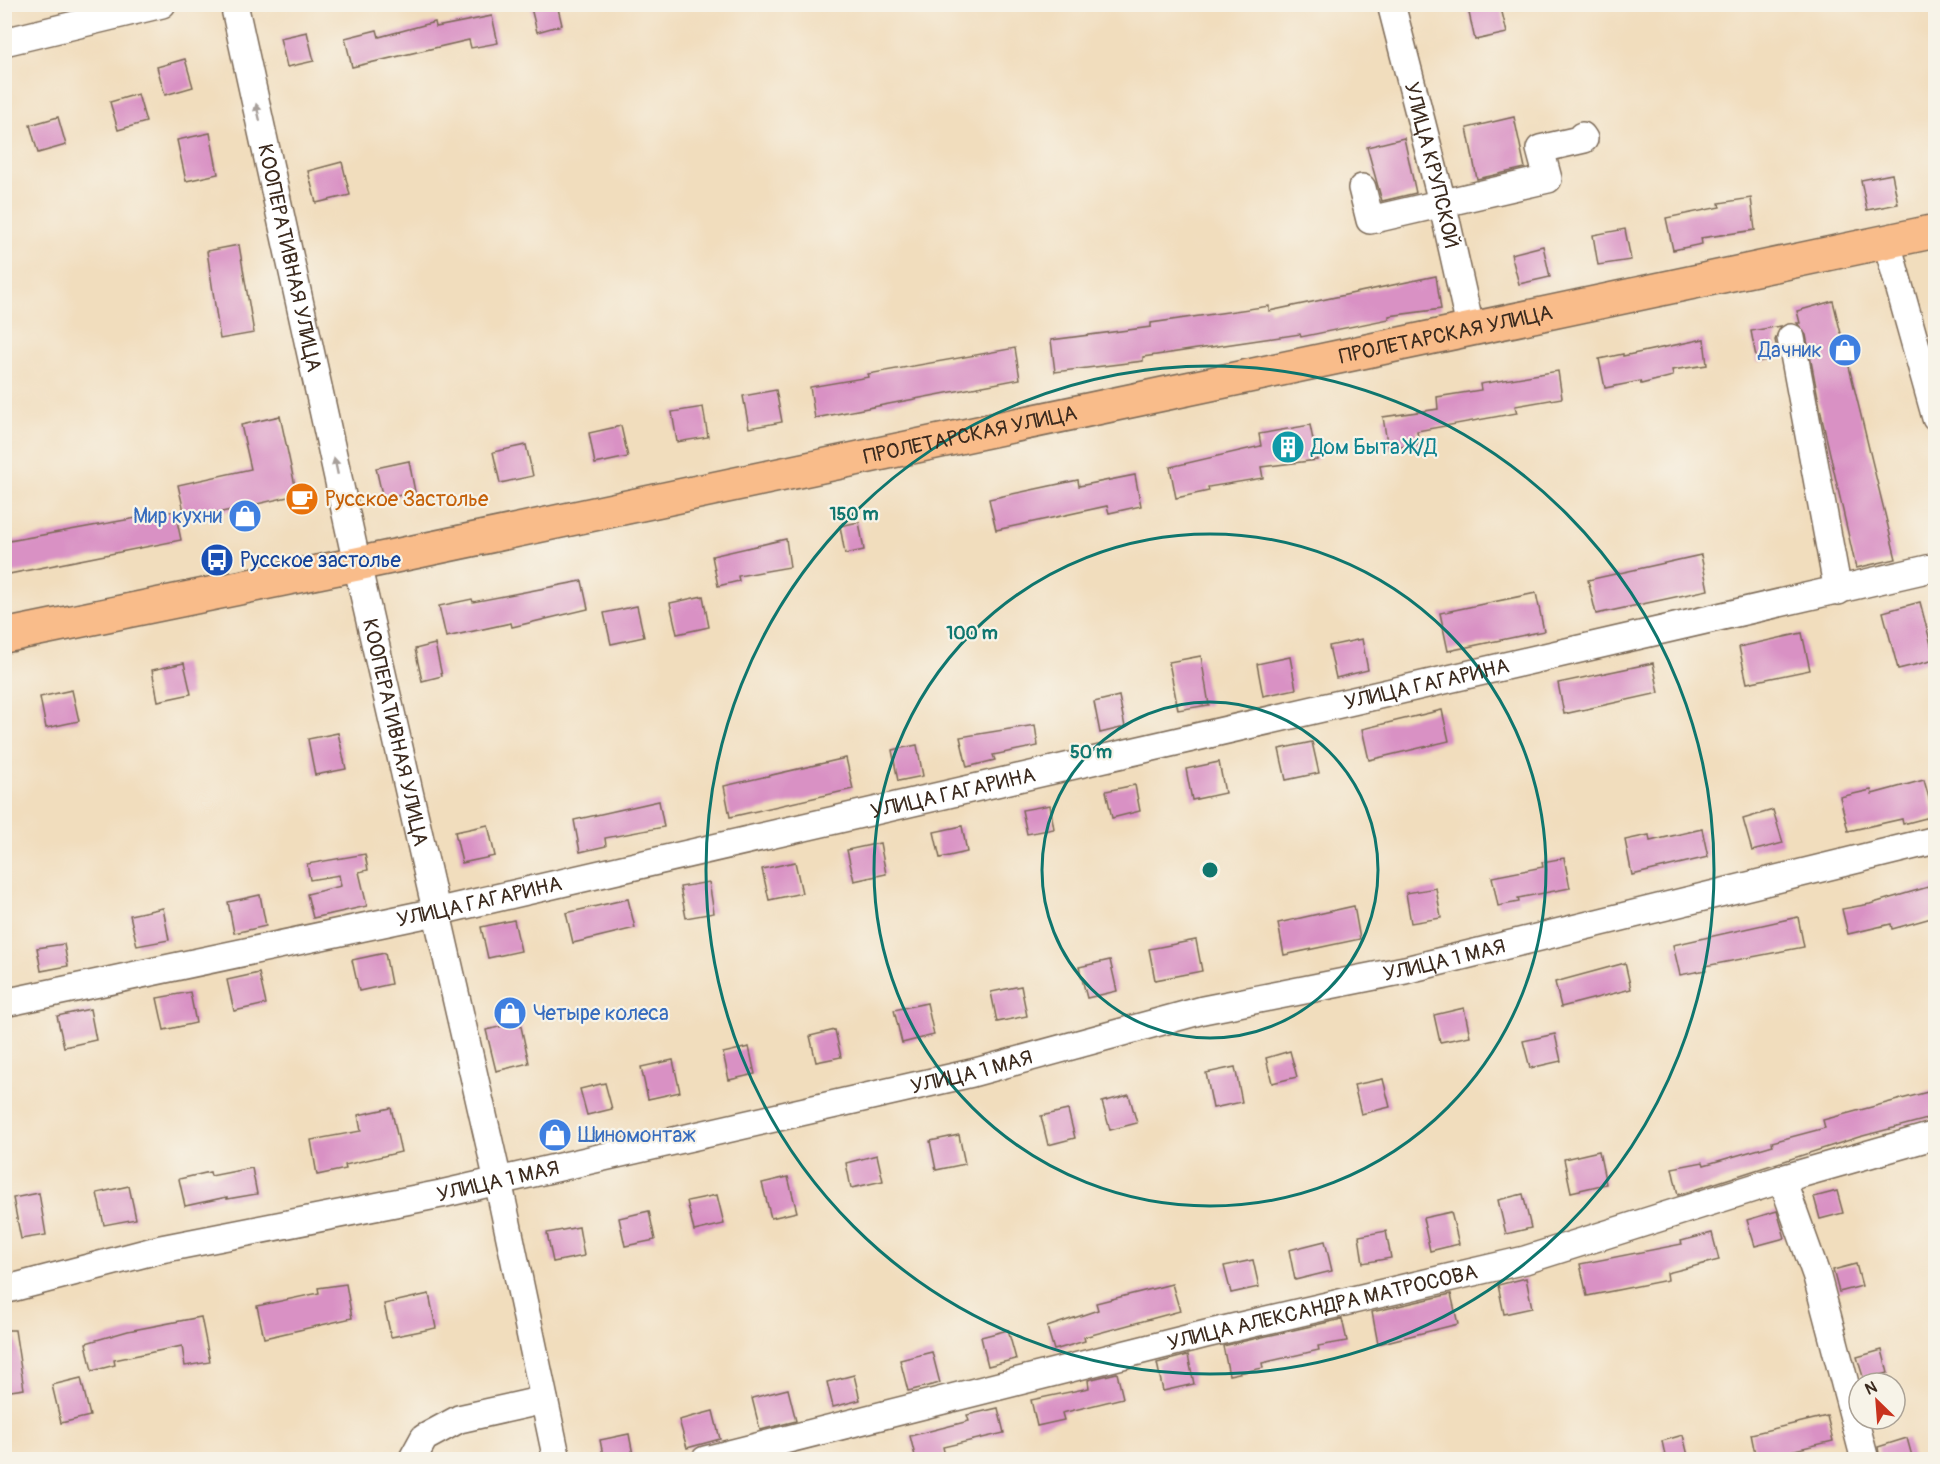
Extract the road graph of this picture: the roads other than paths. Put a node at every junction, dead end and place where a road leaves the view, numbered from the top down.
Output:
1 (162, 4) edge
2 (234, 4) edge
3 (1391, 4) edge
4 (4, 42) edge
5 (1582, 136) dead end
6 (1362, 188) dead end
7 (1442, 202) junction
8 (1935, 231) edge
9 (1887, 243) junction
10 (1470, 327) junction
11 (1791, 338) dead end
12 (1934, 402) edge
13 (357, 564) junction
14 (1935, 567) edge
15 (1839, 591) junction
16 (4, 636) edge
17 (1935, 840) edge
18 (435, 912) junction
19 (4, 1003) edge
20 (1935, 1136) edge
21 (1782, 1179) junction
22 (498, 1181) junction
23 (4, 1290) edge
24 (544, 1400) junction
25 (1858, 1459) edge
26 (412, 1460) edge
27 (556, 1460) edge
28 (705, 1460) edge

1 - 4 street
13 -> 2 street, КООПЕРАТИВНАЯ УЛИЦА
3 - 7 street, УЛИЦА КРУПСКОЙ
5 - 7 street
6 - 7 street
7 - 10 street, УЛИЦА КРУПСКОЙ
8 - 9 main road, ПРОЛЕТАРСКАЯ УЛИЦА
9 - 10 main road, ПРОЛЕТАРСКАЯ УЛИЦА
9 - 12 street
10 - 13 main road, ПРОЛЕТАРСКАЯ УЛИЦА
11 - 15 street
13 - 16 main road, ПРОЛЕТАРСКАЯ УЛИЦА
13 - 18 street, КООПЕРАТИВНАЯ УЛИЦА
14 - 15 street, УЛИЦА ГАГАРИНА
15 - 18 street, УЛИЦА ГАГАРИНА
17 - 22 street, УЛИЦА 1 МАЯ
18 - 19 street, УЛИЦА ГАГАРИНА
18 - 22 street, КООПЕРАТИВНАЯ УЛИЦА
20 - 21 street, УЛИЦА АЛЕКСАНДРА МАТРОСОВА
21 - 25 street
21 - 28 street, УЛИЦА АЛЕКСАНДРА МАТРОСОВА
22 - 23 street, УЛИЦА 1 МАЯ
22 - 24 street, КООПЕРАТИВНАЯ УЛИЦА
24 - 26 street
24 - 27 street, КООПЕРАТИВНАЯ УЛИЦА

